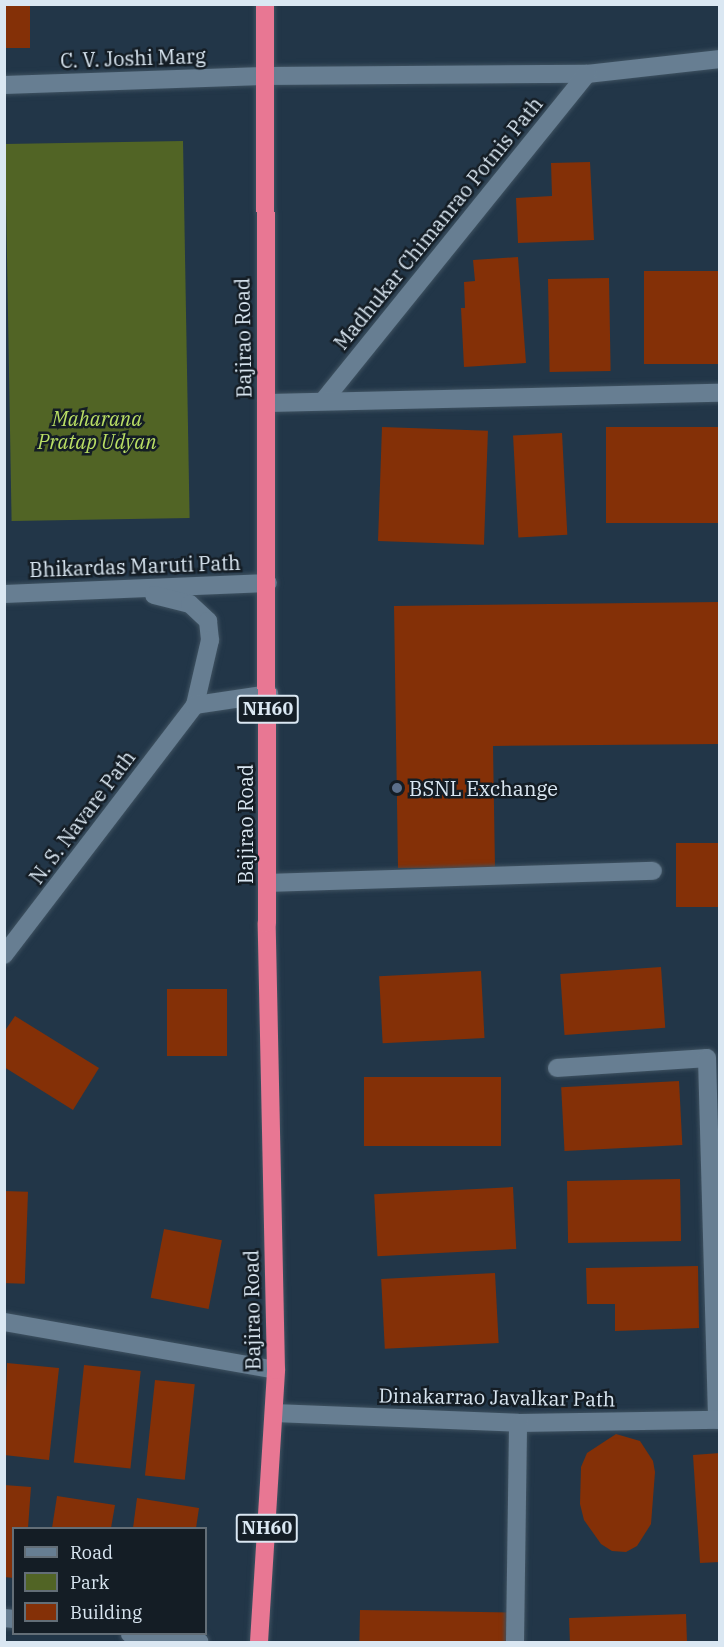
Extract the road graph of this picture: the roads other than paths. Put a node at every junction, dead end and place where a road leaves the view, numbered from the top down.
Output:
1 (265, 4) edge
2 (720, 59) edge
3 (587, 74) junction
4 (263, 76) junction
5 (4, 85) edge
6 (720, 393) edge
7 (324, 399) junction
8 (266, 403) junction
9 (268, 583) junction
10 (135, 590) junction
11 (4, 594) edge
12 (268, 694) junction
13 (195, 705) junction
14 (653, 871) dead end
15 (267, 883) junction
16 (4, 955) edge
17 (557, 1068) dead end
18 (4, 1322) edge
19 (276, 1370) junction
20 (274, 1413) junction
21 (718, 1420) edge
22 (518, 1423) junction
23 (139, 1635) edge
24 (200, 1642) edge
25 (259, 1642) edge
26 (515, 1642) edge

1 - 4 highway, Bajirao Road / NH60
2 - 3 street, Madhukar Chimanrao Potnis Path
3 - 4 street, Madhukar Chimanrao Potnis Path
3 - 7 street, Madhukar Chimanrao Potnis Path
4 - 5 street, C. V. Joshi Marg
4 - 8 highway, Bajirao Road / NH60
6 - 7 street
7 - 8 street
8 - 9 highway, Bajirao Road / NH60
9 - 10 street, Bhikardas Maruti Path
9 - 12 highway, Bajirao Road / NH60
10 - 11 street, Bhikardas Maruti Path
10 - 13 street, N. S. Navare Path
12 - 13 street
12 - 15 highway, Bajirao Road / NH60
13 - 16 street, N. S. Navare Path
14 - 15 street
15 - 19 highway, Bajirao Road / NH60
17 - 21 street
18 - 19 street
19 - 20 highway, Bajirao Road / NH60
20 - 22 street, Dinakarrao Javalkar Path
20 - 25 highway, Bajirao Road / NH60
21 - 22 street, Dinakarrao Javalkar Path
22 - 26 street
23 - 24 street

